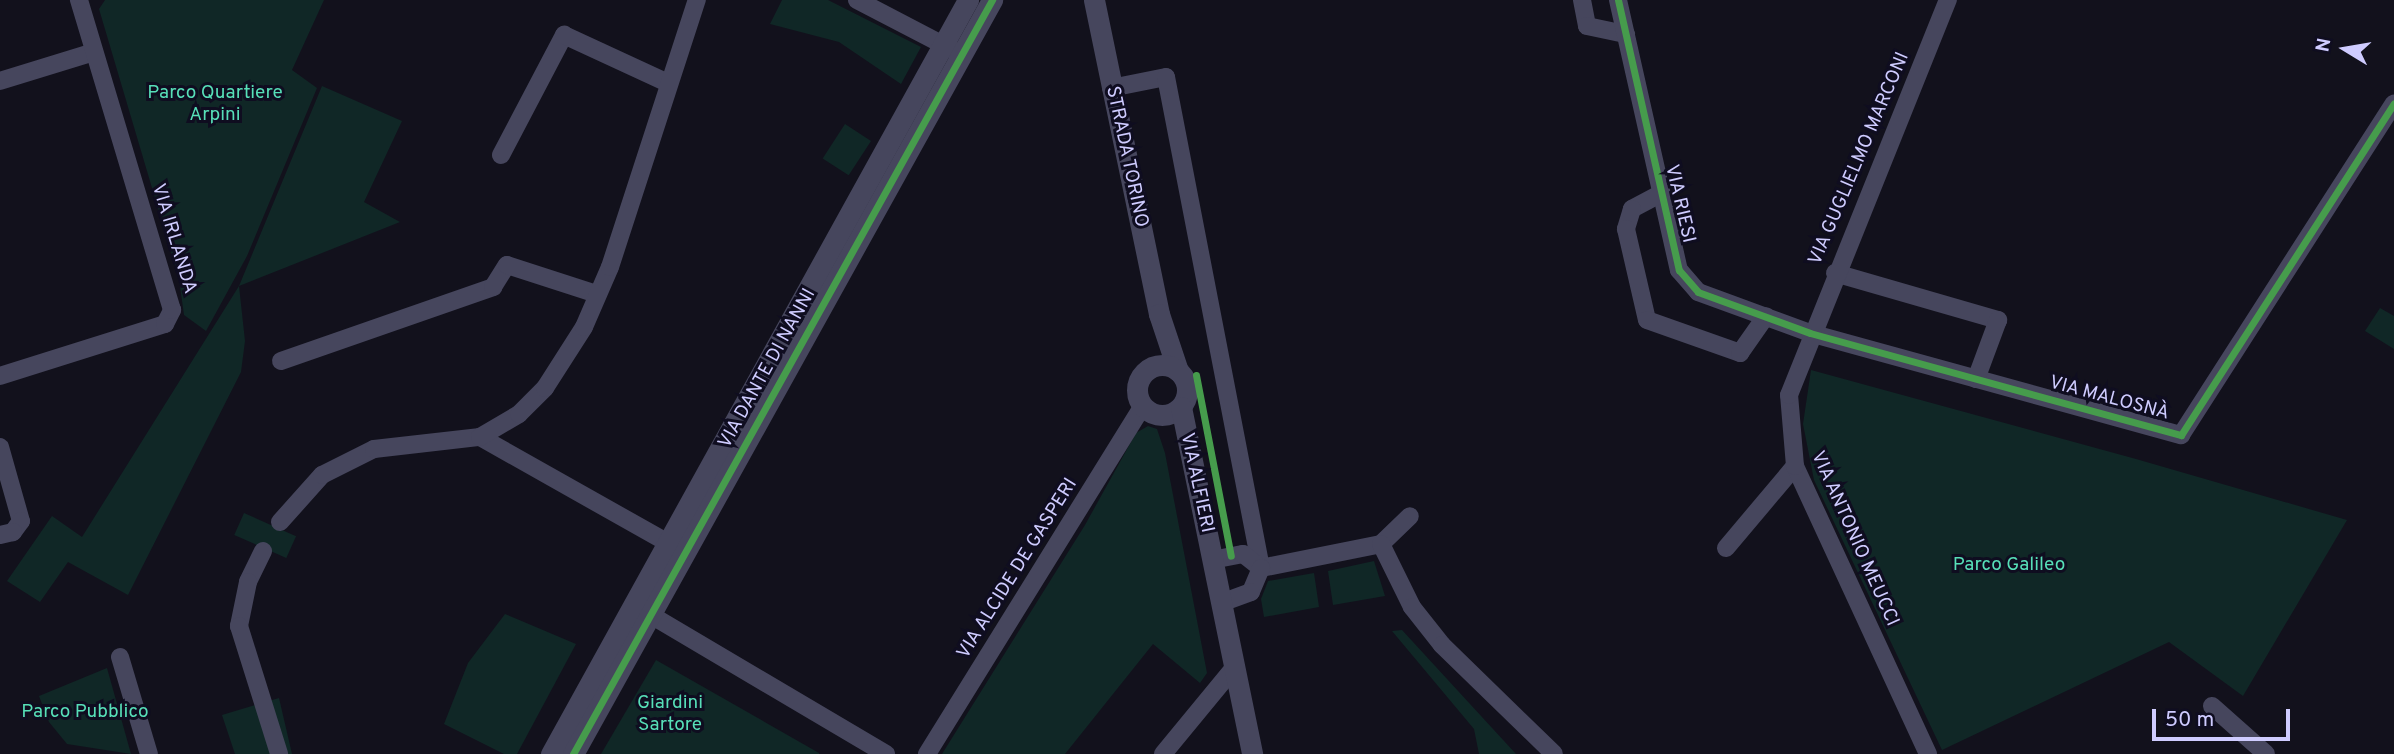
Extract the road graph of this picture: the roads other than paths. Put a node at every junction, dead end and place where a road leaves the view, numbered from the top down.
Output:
1 (79, 0) edge
2 (697, 0) edge
3 (857, 0) edge
4 (968, 0) edge
5 (992, 0) edge
6 (1094, 0) edge
7 (1582, 0) edge
8 (1618, 0) edge
9 (1948, 0) edge
10 (1626, 34) junction
11 (942, 44) junction
12 (94, 52) junction
13 (962, 55) junction
14 (0, 81) edge
15 (668, 83) junction
16 (1111, 88) junction
17 (2394, 103) edge
18 (501, 155) dead end
19 (1660, 194) junction
20 (1835, 273) junction
21 (597, 294) junction
22 (1159, 314) junction
23 (1766, 316) junction
24 (1810, 333) junction
25 (281, 361) dead end
26 (1150, 369) junction
27 (1178, 371) junction
28 (0, 376) edge
29 (1976, 379) junction
30 (1143, 405) junction
31 (1181, 407) junction
32 (480, 437) junction
33 (0, 447) edge
34 (1795, 466) junction
35 (1410, 516) dead end
36 (280, 522) dead end
37 (0, 536) edge
38 (1381, 544) junction
39 (676, 547) junction
40 (1726, 548) dead end
41 (263, 551) dead end
42 (1212, 560) junction
43 (1261, 568) junction
44 (1221, 603) junction
45 (643, 610) junction
46 (120, 657) dead end
47 (1234, 668) junction
48 (2212, 706) dead end
49 (1546, 751) edge
50 (149, 754) edge
51 (279, 754) edge
52 (551, 754) edge
53 (573, 754) edge
54 (886, 754) edge
55 (927, 754) edge
56 (1163, 754) edge
57 (1252, 754) edge
58 (1928, 754) edge
59 (2266, 754) edge

1 - 12 street, VIA IRLANDA
2 - 15 street
3 - 11 street
4 - 11 street, VIA DANTE DI NANNI
5 - 13 street, VIA DANTE DI NANNI
6 - 16 street, STRADA TORINO
7 - 10 street
8 - 10 street, VIA RIESI
9 - 20 street, VIA GUGLIELMO MARCONI
10 - 19 street, VIA RIESI
11 - 13 street
11 - 39 street, VIA DANTE DI NANNI
12 - 14 street
12 - 28 street, VIA IRLANDA
13 - 39 street, VIA DANTE DI NANNI
15 - 18 street
15 - 21 street
16 - 22 street, STRADA TORINO
16 - 43 street
17 - 29 street, VIA MALOSNÀ
19 - 23 street, VIA RIESI
19 - 23 street, VIA RIESI
20 - 24 street, VIA GUGLIELMO MARCONI
20 - 29 street
21 - 25 street
21 - 32 street
22 - 26 street, STRADA TORINO
22 - 27 street, STRADA TORINO
23 - 24 street, VIA RIESI
24 - 29 street, VIA MALOSNÀ
24 - 34 street, VIA ANTONIO MEUCCI
26 - 27 street
26 - 30 street
27 - 31 street
30 - 31 street
30 - 55 street, VIA ALCIDE DE GASPERI
31 - 42 street, VIA ALFIERI
32 - 36 street
32 - 39 street
33 - 37 street
34 - 40 street
34 - 58 street, VIA ANTONIO MEUCCI
35 - 38 street
38 - 43 street
38 - 49 street
39 - 45 street, VIA DANTE DI NANNI
41 - 51 street
42 - 43 street, VIA ALFIERI
42 - 44 street, VIA ALFIERI
43 - 44 street
44 - 47 street, VIA ALFIERI
45 - 52 street, VIA DANTE DI NANNI
45 - 53 street, VIA DANTE DI NANNI
45 - 54 street
46 - 50 street
47 - 56 street
47 - 57 street, VIA ALFIERI
48 - 59 street

